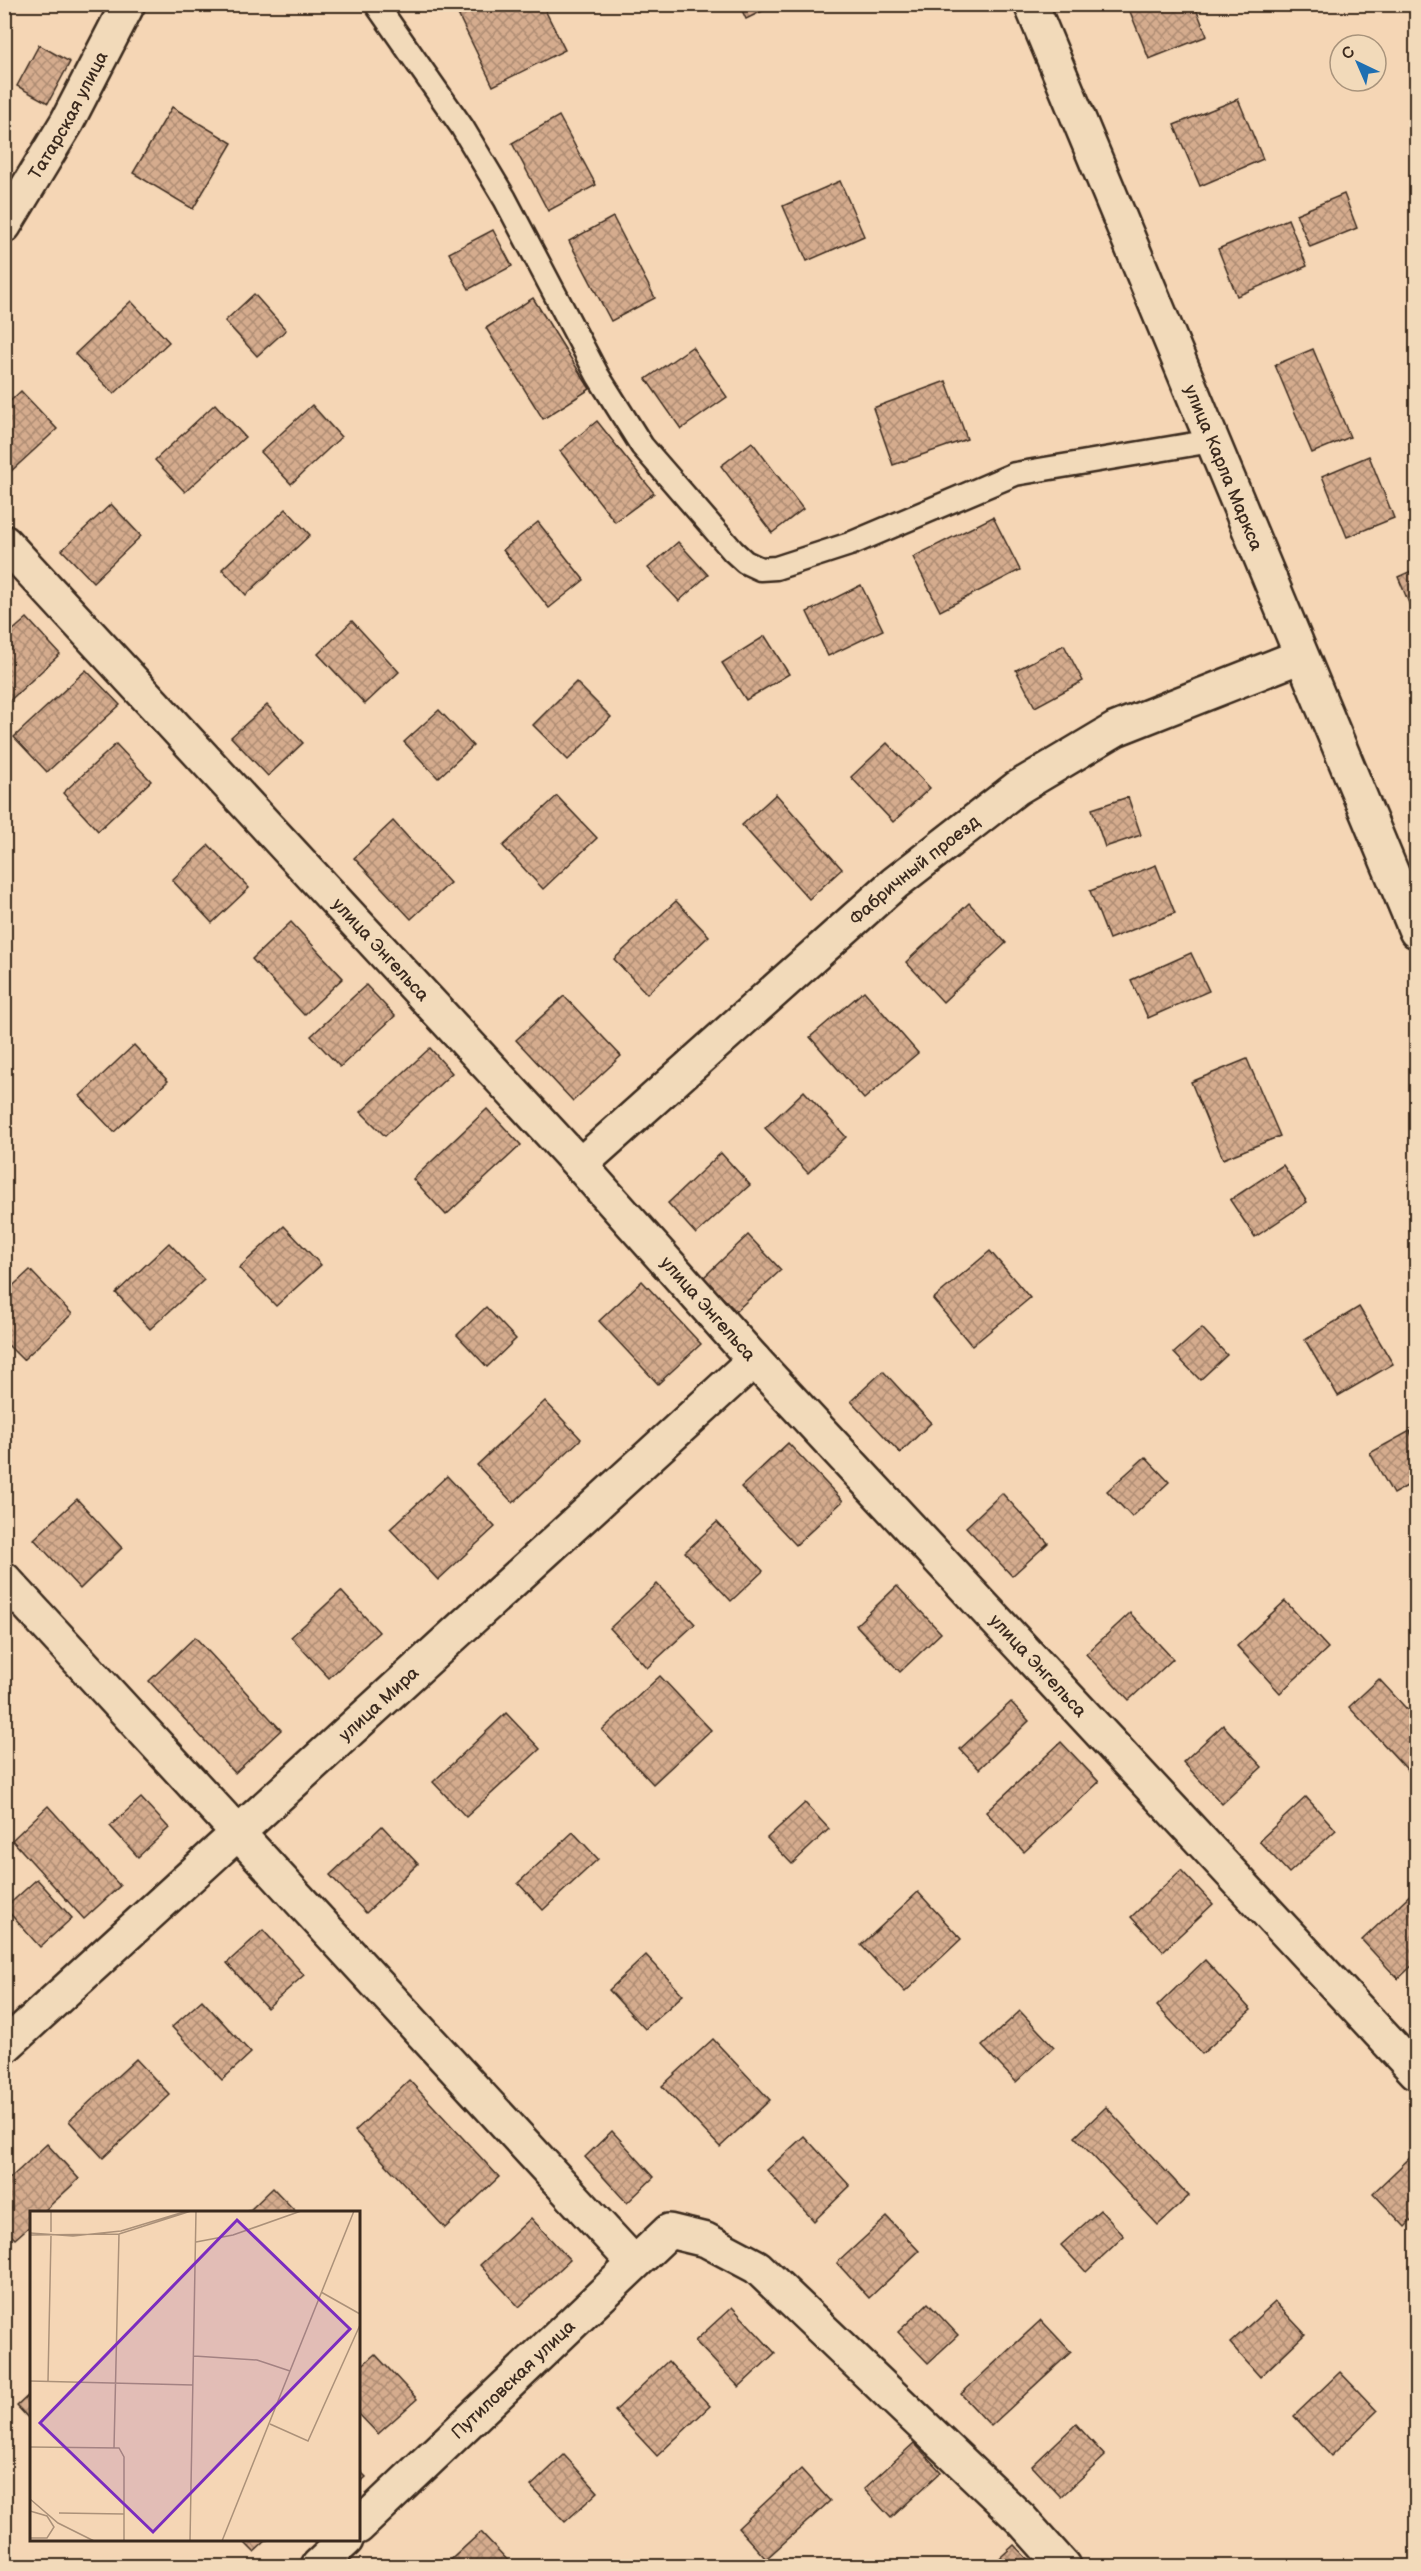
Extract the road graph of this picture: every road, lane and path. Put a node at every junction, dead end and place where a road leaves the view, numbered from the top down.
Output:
1 (128, 4) edge
2 (376, 4) edge
3 (1031, 4) edge
4 (4, 226) edge
5 (1212, 441) junction
6 (4, 542) edge
7 (1301, 656) junction
8 (1416, 931) edge
9 (580, 1165) junction
10 (754, 1360) junction
11 (4, 1579) edge
12 (239, 1832) junction
13 (4, 2047) edge
14 (1416, 2072) edge
15 (634, 2263) junction
16 (360, 2525) edge
17 (345, 2541) edge
18 (318, 2566) edge
19 (1063, 2566) edge

1 - 4 street, Татарская улица
2 - 5 lane
3 - 5 street, улица Карла Маркса
5 - 7 street, улица Карла Маркса
6 - 9 street, улица Энгельса
7 - 8 street, улица Карла Маркса
7 - 9 street, Фабричный проезд
9 - 10 street, улица Энгельса
10 - 12 street, улица Мира
10 - 14 street, улица Энгельса
11 - 12 street
12 - 13 street, улица Мира
12 - 15 street
15 - 16 street, Путиловская улица
15 - 19 street, Путиловская улица
17 - 18 street

